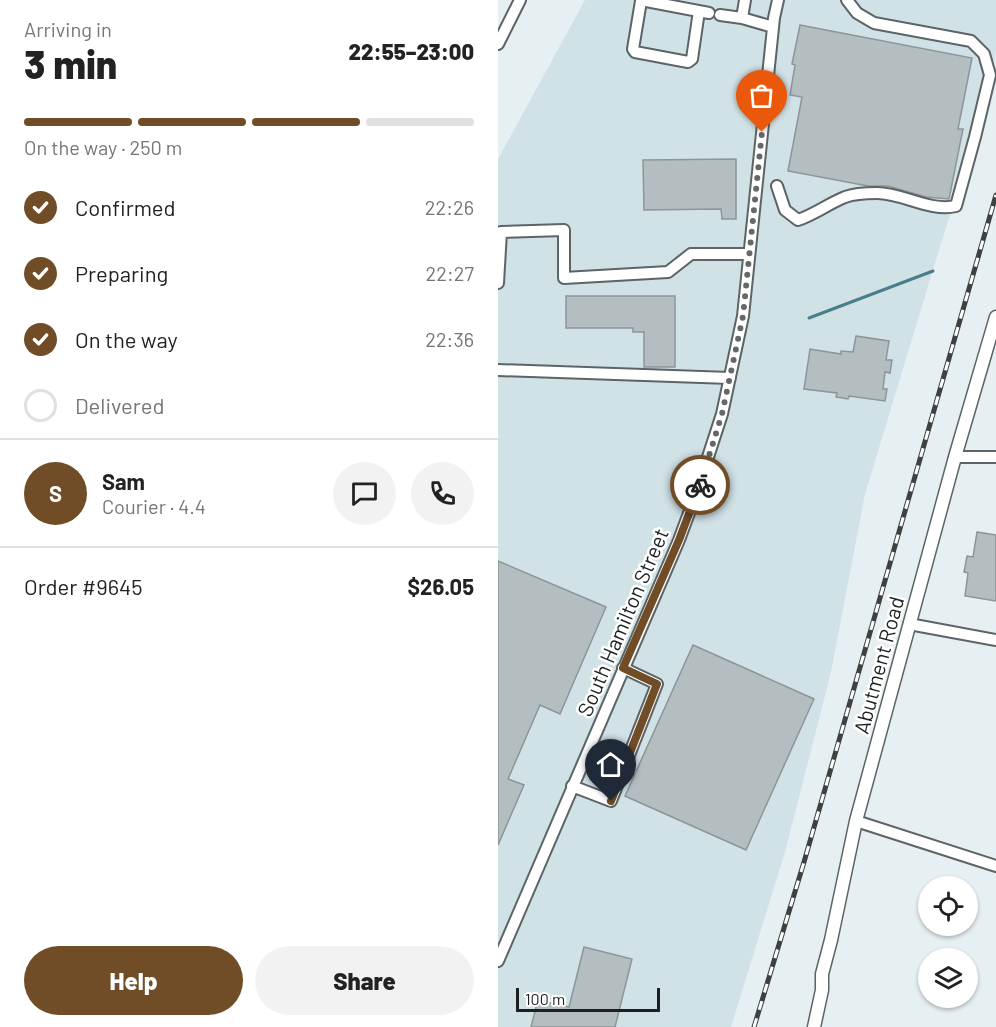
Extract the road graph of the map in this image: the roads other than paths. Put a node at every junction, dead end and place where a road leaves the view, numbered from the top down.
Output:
1 (520, 0) edge
2 (745, 0) edge
3 (778, 0) edge
4 (847, 0) edge
5 (641, 1) edge
6 (709, 13) junction
7 (742, 18) junction
8 (773, 27) junction
9 (498, 44) edge
10 (777, 186) dead end
11 (748, 254) junction
12 (498, 283) edge
13 (996, 317) edge
14 (498, 370) edge
15 (730, 378) junction
16 (955, 457) junction
17 (996, 457) edge
18 (909, 624) junction
19 (996, 640) edge
20 (623, 668) junction
21 (572, 786) junction
22 (856, 821) junction
23 (996, 866) edge
24 (498, 961) edge
25 (814, 1027) edge

1 - 9 street
2 - 7 street
3 - 8 street, South Hamilton Street
4 - 10 street
5 - 6 street
5 - 6 street
6 - 7 street
7 - 8 street
8 - 11 street, South Hamilton Street
11 - 12 street
11 - 15 street, South Hamilton Street
13 - 16 main road, Abutment Road
14 - 15 street
15 - 20 street, South Hamilton Street
16 - 17 street
16 - 18 main road, Abutment Road
18 - 19 street
18 - 22 main road, Abutment Road
20 - 21 street, South Hamilton Street
20 - 21 street
21 - 24 street, South Hamilton Street
22 - 23 street
22 - 25 main road, Abutment Road

